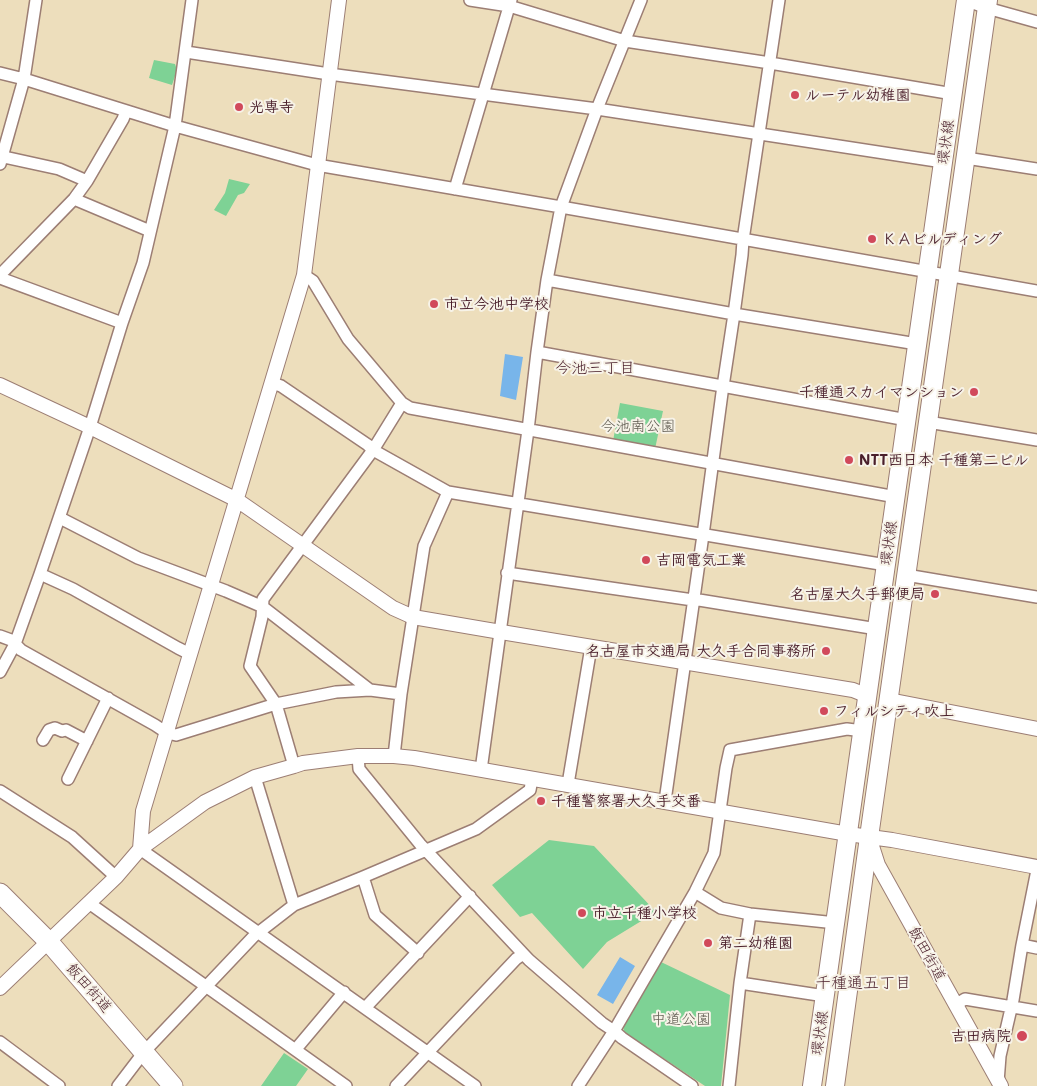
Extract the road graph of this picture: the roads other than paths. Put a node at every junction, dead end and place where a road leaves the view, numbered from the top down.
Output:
1 (36, 0) edge
2 (192, 0) edge
3 (339, 0) edge
4 (470, 0) edge
5 (641, 0) edge
6 (779, 0) edge
7 (975, 2) edge
8 (510, 3) edge
9 (1037, 22) edge
10 (625, 41) junction
11 (186, 52) junction
12 (770, 63) junction
13 (0, 73) edge
14 (329, 74) junction
15 (24, 79) junction
16 (484, 94) junction
17 (953, 94) junction
18 (597, 109) junction
19 (126, 111) junction
20 (176, 126) junction
21 (760, 133) junction
22 (966, 158) junction
23 (1, 159) edge
24 (943, 162) junction
25 (318, 165) junction
26 (1037, 170) edge
27 (87, 181) junction
28 (456, 189) junction
29 (74, 199) junction
30 (561, 207) junction
31 (150, 232) junction
32 (743, 240) junction
33 (928, 273) junction
34 (304, 275) junction
35 (949, 275) junction
36 (0, 277) edge
37 (547, 280) junction
38 (1037, 291) edge
39 (734, 314) junction
40 (122, 323) junction
41 (918, 344) junction
42 (536, 352) junction
43 (272, 383) junction
44 (0, 385) edge
45 (723, 386) junction
46 (402, 403) junction
47 (907, 420) junction
48 (928, 422) junction
49 (90, 427) junction
50 (528, 430) junction
51 (1037, 440) edge
52 (373, 450) junction
53 (713, 463) junction
54 (448, 492) junction
55 (896, 498) junction
56 (237, 500) junction
57 (517, 504) junction
58 (60, 518) junction
59 (703, 535) junction
60 (303, 545) junction
61 (886, 565) junction
62 (507, 573) junction
63 (40, 574) junction
64 (906, 575) junction
65 (211, 586) junction
66 (1037, 597) edge
67 (693, 600) junction
68 (263, 607) junction
69 (412, 617) junction
70 (877, 629) junction
71 (500, 632) junction
72 (0, 636) edge
73 (15, 644) junction
74 (591, 648) junction
75 (190, 654) junction
76 (685, 662) junction
77 (0, 672) edge
78 (370, 690) junction
79 (401, 694) junction
80 (868, 696) junction
81 (108, 698) junction
82 (889, 700) junction
83 (276, 704) junction
84 (1037, 729) edge
85 (863, 731) junction
86 (167, 733) junction
87 (43, 740) dead end
88 (87, 741) junction
89 (358, 756) junction
90 (394, 756) junction
91 (294, 766) junction
92 (481, 770) junction
93 (255, 777) junction
94 (532, 778) junction
95 (68, 779) dead end
96 (568, 784) junction
97 (0, 791) edge
98 (665, 801) junction
99 (720, 811) junction
100 (848, 834) junction
101 (869, 837) junction
102 (140, 849) junction
103 (426, 851) junction
104 (1037, 869) edge
105 (116, 877) junction
106 (363, 877) junction
107 (695, 892) junction
108 (0, 893) edge
109 (470, 896) junction
110 (89, 903) junction
111 (294, 905) junction
112 (750, 914) junction
113 (836, 923) junction
114 (258, 932) junction
115 (48, 941) junction
116 (1022, 945) junction
117 (1037, 948) edge
118 (418, 953) junction
119 (523, 954) junction
120 (740, 983) junction
121 (205, 986) junction
122 (0, 988) edge
123 (344, 992) junction
124 (826, 996) junction
125 (955, 1005) junction
126 (1012, 1006) junction
127 (368, 1010) junction
128 (1037, 1010) edge
129 (614, 1031) junction
130 (0, 1042) edge
131 (296, 1049) junction
132 (144, 1052) junction
133 (428, 1052) junction
134 (999, 1084) edge
135 (59, 1086) edge
136 (118, 1086) edge
137 (173, 1086) edge
138 (346, 1086) edge
139 (396, 1086) edge
140 (475, 1086) edge
141 (578, 1086) edge
142 (692, 1086) edge
143 (728, 1086) edge
144 (812, 1086) edge
145 (835, 1086) edge

1 - 15 street
2 - 11 street
3 - 14 street
4 - 8 street
5 - 10 street
6 - 12 street
7 - 9 street
7 - 17 main road, 環状線
7 - 22 main road, 環状線
8 - 10 street
8 - 16 street
10 - 12 street
10 - 18 street
11 - 14 street
11 - 20 street
12 - 17 street
12 - 21 street
13 - 15 street
14 - 16 street
14 - 25 street
15 - 19 street
15 - 23 street
16 - 18 street
16 - 28 street
17 - 24 main road, 環状線
18 - 21 street
18 - 30 street
19 - 20 street
19 - 27 street
20 - 25 street
20 - 31 street
21 - 24 street
21 - 32 street
22 - 26 street
22 - 35 main road, 環状線
23 - 27 street
24 - 33 main road, 環状線
25 - 28 street
25 - 34 street
27 - 29 street
28 - 30 street
29 - 31 street
29 - 36 street
30 - 32 street
30 - 37 street
31 - 40 street
32 - 33 street
32 - 39 street
33 - 35 street
33 - 41 main road, 環状線
34 - 43 street
34 - 46 street
35 - 38 street
35 - 48 main road, 環状線
36 - 40 street
37 - 39 street
37 - 42 street
39 - 41 street
39 - 45 street
40 - 49 street
41 - 47 main road, 環状線
42 - 45 street
42 - 50 street
43 - 52 street
43 - 56 street
44 - 49 street
45 - 47 street
45 - 53 street
46 - 50 street
46 - 52 street
47 - 55 main road, 環状線
48 - 51 street
48 - 64 main road, 環状線
49 - 56 street
49 - 58 street
50 - 53 street
50 - 57 street
52 - 54 street
52 - 60 street
53 - 55 street
53 - 59 street
54 - 57 street
54 - 69 street
55 - 61 main road, 環状線
56 - 60 street
56 - 65 street
57 - 59 street
57 - 62 street
58 - 63 street
58 - 65 street
59 - 61 street
59 - 67 street
60 - 68 street
60 - 69 street
61 - 70 main road, 環状線
62 - 67 street
62 - 71 street
63 - 73 street
63 - 75 street
64 - 66 street
64 - 82 main road, 環状線
65 - 68 street
65 - 75 street
67 - 70 street
67 - 76 street
68 - 78 street
68 - 83 street
69 - 71 street
69 - 79 street
70 - 80 main road, 環状線
71 - 74 street
71 - 92 street
72 - 73 street
73 - 77 street
73 - 81 street
74 - 76 street
74 - 96 street
75 - 86 street
76 - 80 street
76 - 98 street
78 - 79 street
78 - 83 street
79 - 90 street
80 - 85 main road, 環状線
81 - 86 street
81 - 88 street
82 - 84 street
82 - 101 main road, 環状線
83 - 86 street
83 - 91 street
85 - 99 street
85 - 100 main road, 環状線
86 - 102 street
87 - 88 street
88 - 95 street
89 - 90 street
89 - 91 street
89 - 103 street
90 - 92 street
91 - 93 street
92 - 94 street
93 - 102 street
93 - 111 street
94 - 96 street
94 - 103 street
96 - 98 street
97 - 105 street
98 - 99 street
99 - 100 street
99 - 107 street
100 - 101 street
100 - 113 main road, 環状線
101 - 104 street
101 - 125 street, 飯田街道
101 - 145 main road, 環状線
102 - 105 street
102 - 114 street
103 - 106 street
103 - 109 street
104 - 116 street
105 - 110 street
106 - 111 street
106 - 118 street
107 - 112 street
107 - 129 street
108 - 115 highway, 飯田街道
109 - 118 street
109 - 119 street
110 - 115 street
110 - 121 street
111 - 114 street
112 - 113 street
112 - 120 street
113 - 124 main road, 環状線
114 - 121 street
114 - 123 street
115 - 122 street
115 - 132 highway, 飯田街道
116 - 117 street
116 - 126 street
118 - 127 street
119 - 129 street
119 - 133 street
120 - 124 street
120 - 143 street
121 - 131 street
121 - 132 street
123 - 127 street
123 - 131 street
124 - 144 main road, 環状線
125 - 126 street
125 - 134 street, 飯田街道
126 - 128 street
126 - 134 street
127 - 133 street
129 - 141 street
129 - 142 street
130 - 135 street
131 - 138 street
132 - 136 street
132 - 137 highway, 飯田街道
133 - 139 street
133 - 140 street

